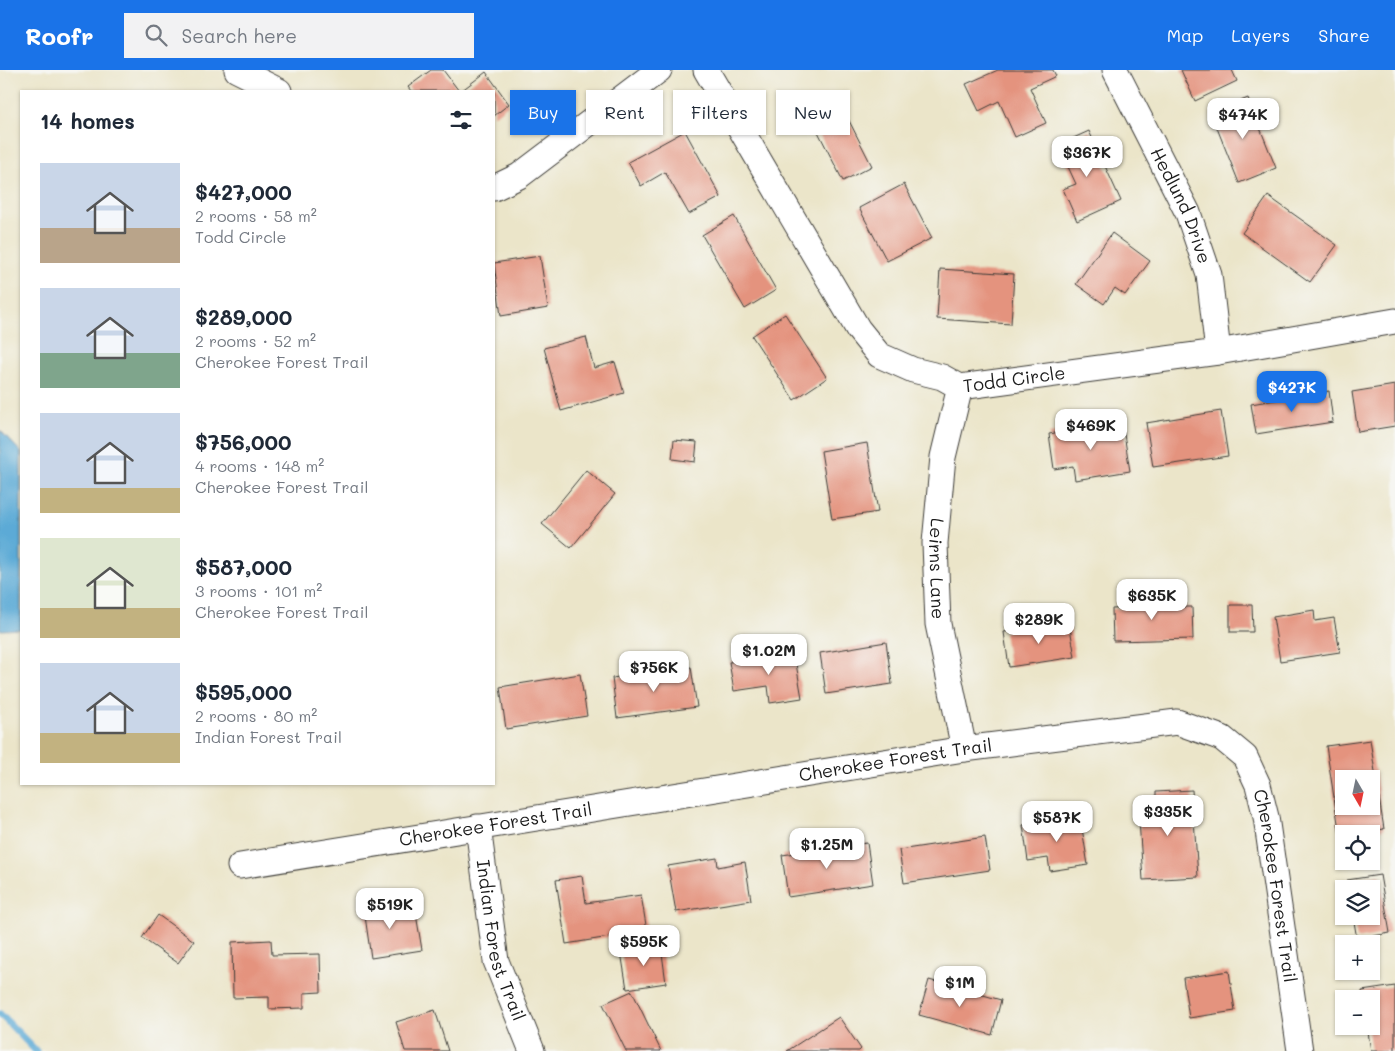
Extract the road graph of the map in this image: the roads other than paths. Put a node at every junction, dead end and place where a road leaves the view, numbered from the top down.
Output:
1 (237, 70) edge
2 (659, 70) edge
3 (706, 70) edge
4 (1115, 70) edge
5 (277, 90) edge
6 (495, 188) edge
7 (1395, 321) edge
8 (1218, 352) junction
9 (960, 387) junction
10 (964, 749) junction
11 (478, 826) junction
12 (240, 866) dead end
13 (532, 1051) edge
14 (1300, 1051) edge

1 - 5 street
2 - 6 street
3 - 9 street, Todd Circle
4 - 8 street, Hedlund Drive
7 - 8 street, Todd Circle
8 - 9 street, Todd Circle
9 - 10 street, Leirns Lane
10 - 11 street, Cherokee Forest Trail
10 - 14 street, Cherokee Forest Trail
11 - 12 street, Cherokee Forest Trail
11 - 13 street, Indian Forest Trail

